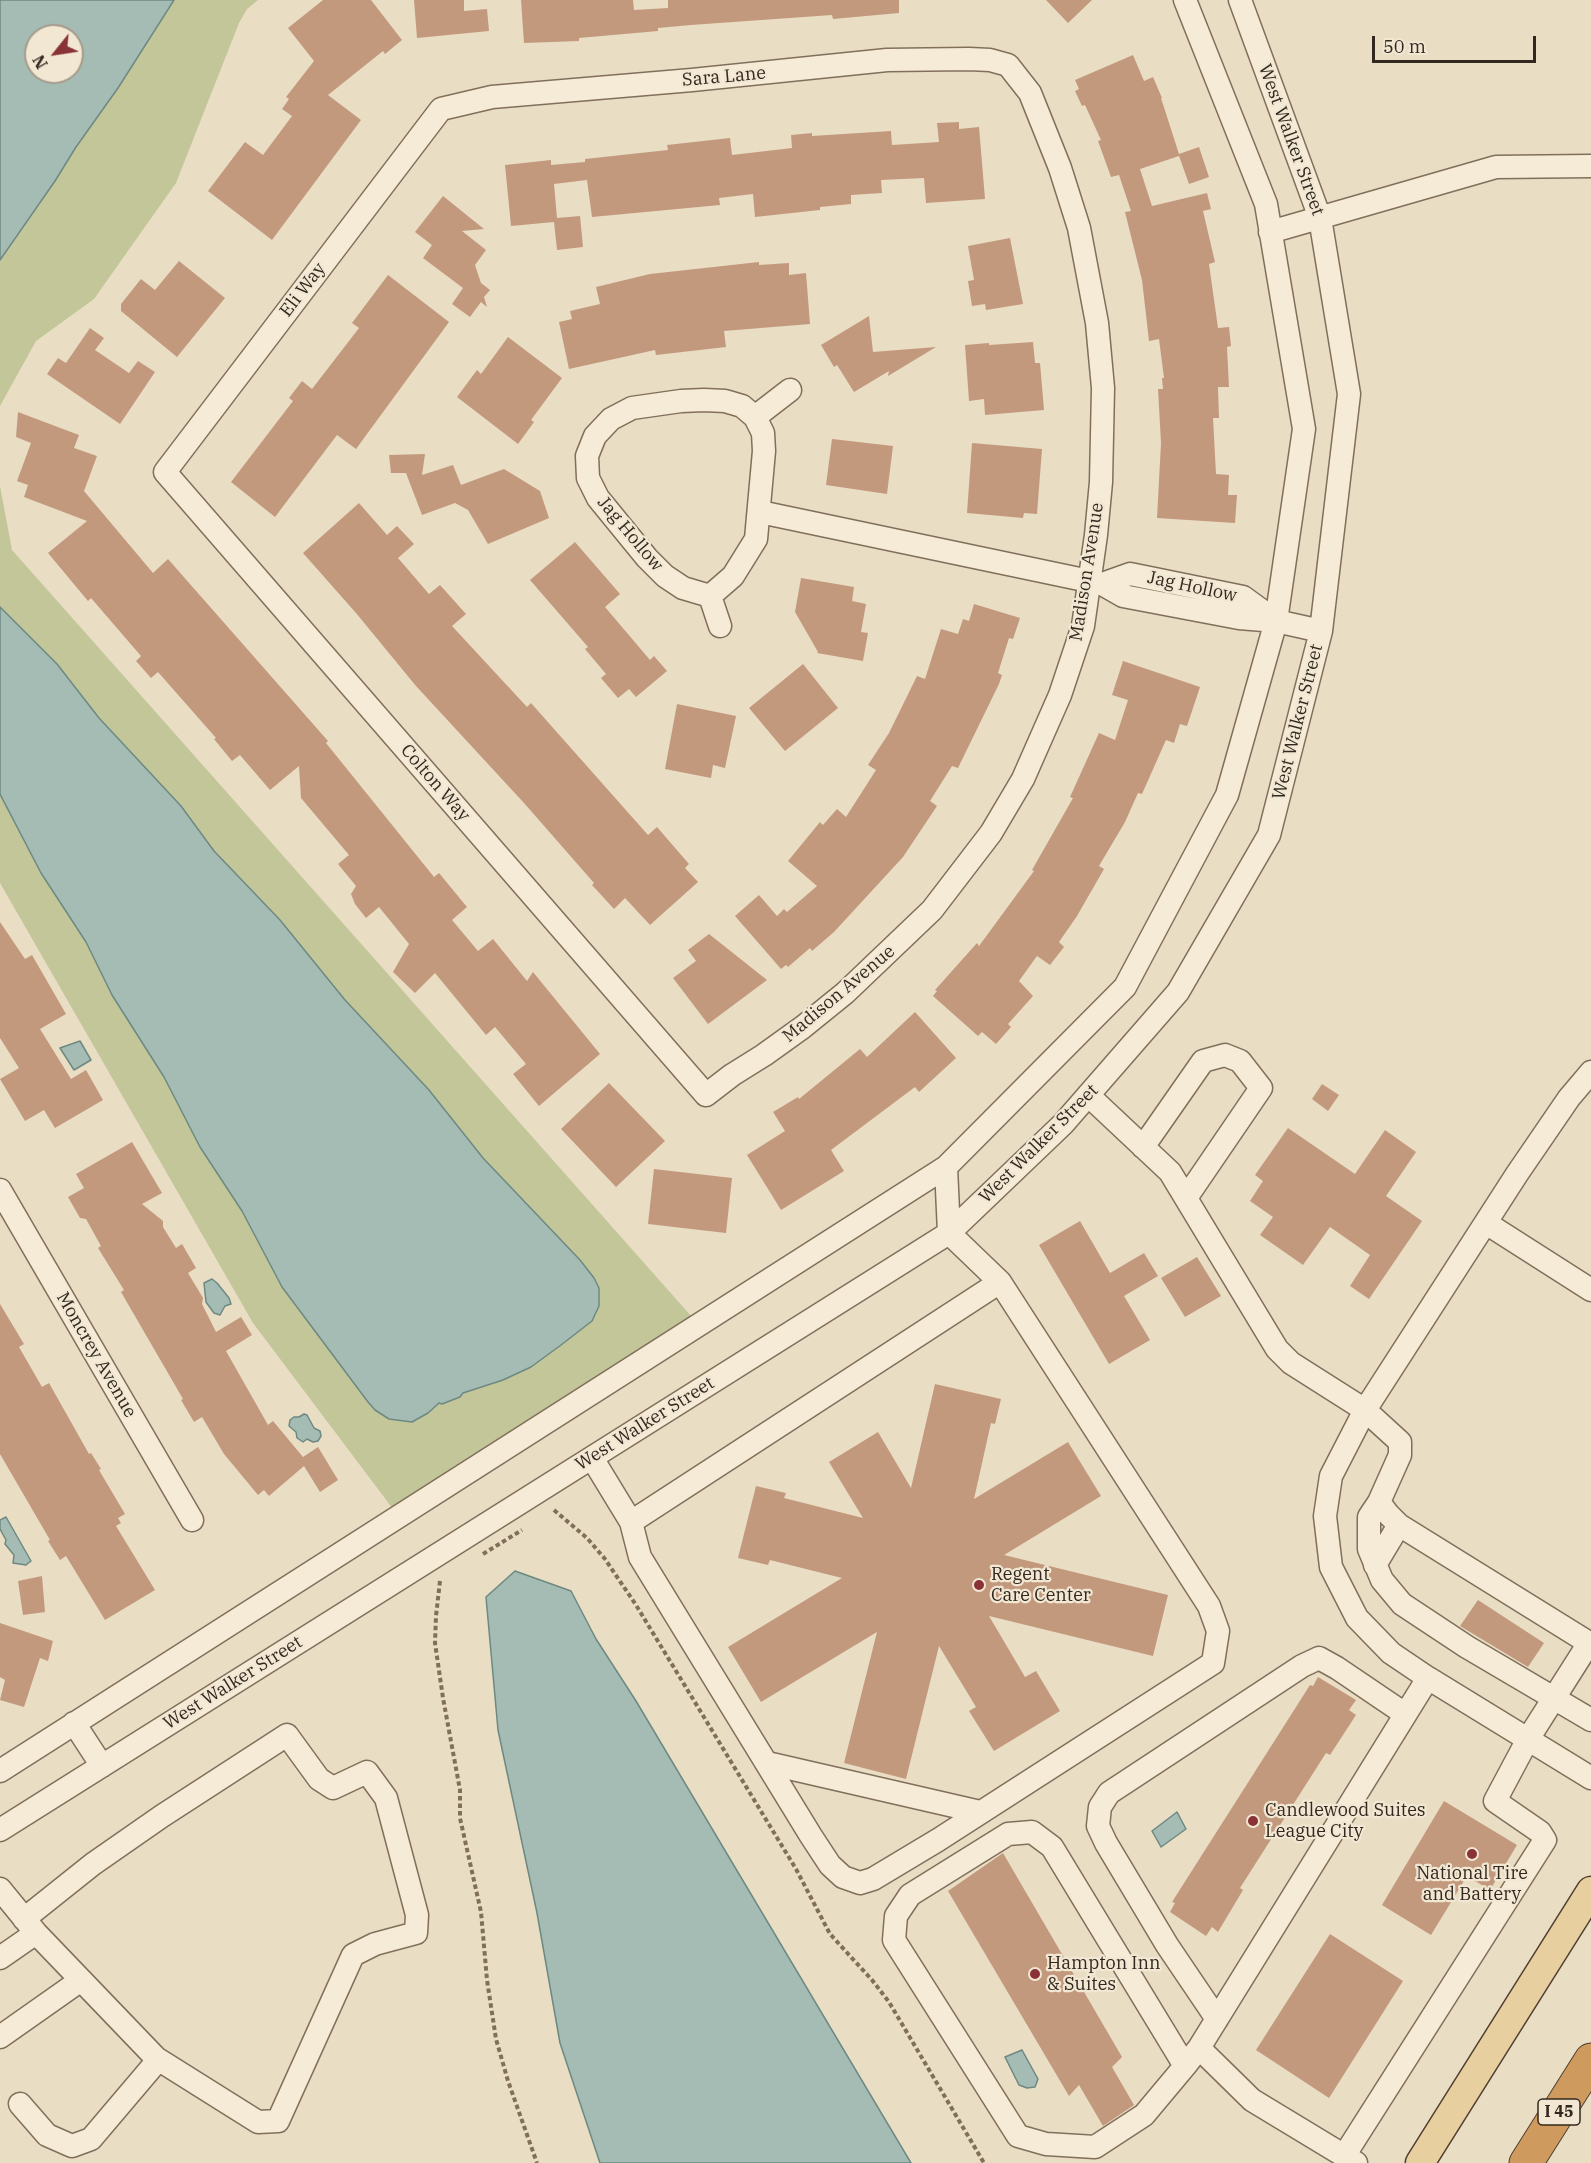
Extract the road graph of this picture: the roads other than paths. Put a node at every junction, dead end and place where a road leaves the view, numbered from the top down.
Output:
1 (1185, 0) edge
2 (1240, 0) edge
3 (1008, 65) joint
4 (441, 109) joint
5 (1591, 166) edge
6 (1320, 218) junction
7 (1270, 232) junction
8 (790, 390) dead end
9 (755, 417) junction
10 (165, 472) joint
11 (760, 512) junction
12 (1096, 583) junction
13 (710, 596) junction
14 (1276, 621) junction
15 (720, 626) dead end
16 (1321, 631) junction
17 (1591, 1072) edge
18 (706, 1095) joint
19 (1088, 1095) junction
20 (1143, 1147) junction
21 (946, 1167) junction
22 (0, 1190) edge
23 (1186, 1198) junction
24 (1486, 1223) junction
25 (949, 1233) junction
26 (1000, 1282) junction
27 (1591, 1290) edge
28 (1365, 1410) junction
29 (592, 1458) junction
30 (1379, 1502) junction
31 (192, 1521) dead end
32 (631, 1522) junction
33 (1399, 1525) junction
34 (1375, 1565) junction
35 (1590, 1642) edge
36 (1428, 1678) junction
37 (1554, 1698) junction
38 (1405, 1714) junction
39 (1591, 1720) edge
40 (74, 1723) junction
41 (1528, 1739) junction
42 (767, 1763) junction
43 (102, 1766) junction
44 (0, 1771) edge
45 (1591, 1778) edge
46 (980, 1812) junction
47 (0, 1830) edge
48 (0, 1889) edge
49 (1591, 1891) edge
50 (30, 1926) junction
51 (0, 1958) edge
52 (81, 1980) junction
53 (1217, 2019) junction
54 (0, 2037) edge
55 (1199, 2048) junction
56 (158, 2060) junction
57 (1591, 2060) edge
58 (1185, 2066) junction
59 (20, 2104) dead end
60 (1350, 2159) edge
61 (1420, 2163) edge
62 (1526, 2163) edge

1 - 7 street
2 - 6 street, West Walker Street
3 - 4 street, Sara Lane
3 - 12 street, Madison Avenue
4 - 10 street, Eli Way
5 - 6 street
6 - 7 street
6 - 16 street, West Walker Street
7 - 14 street
8 - 9 street
9 - 11 street
9 - 13 street, Jag Hollow
10 - 18 street, Colton Way
11 - 12 street, Jag Hollow
11 - 13 street
12 - 14 street, Jag Hollow
12 - 18 street, Madison Avenue
13 - 15 street
14 - 16 street, Jag Hollow
14 - 21 street
16 - 19 street, West Walker Street
17 - 24 street
19 - 20 street
19 - 25 street, West Walker Street
20 - 23 street
20 - 23 street
21 - 25 street
21 - 40 street
22 - 31 street, Moncrey Avenue
23 - 28 street
24 - 27 street
24 - 28 street
25 - 26 street
25 - 29 street, West Walker Street
26 - 32 street
26 - 46 street
28 - 30 street
28 - 36 street
29 - 32 street
29 - 43 street, West Walker Street
30 - 33 street
30 - 34 street
32 - 42 street
33 - 34 street
33 - 35 street
34 - 37 street
35 - 37 street
36 - 38 street
36 - 41 street
37 - 39 street
37 - 41 street
38 - 53 street
38 - 53 street
40 - 43 street
40 - 44 street
41 - 45 street
41 - 60 street
42 - 46 street
42 - 46 street
43 - 47 street, West Walker Street
48 - 50 street
49 - 61 main road
50 - 51 street
50 - 52 street
50 - 56 street
52 - 54 street
52 - 56 street
53 - 55 street
55 - 58 street
55 - 60 street
56 - 59 street
57 - 62 highway, I 45
58 - 58 street

